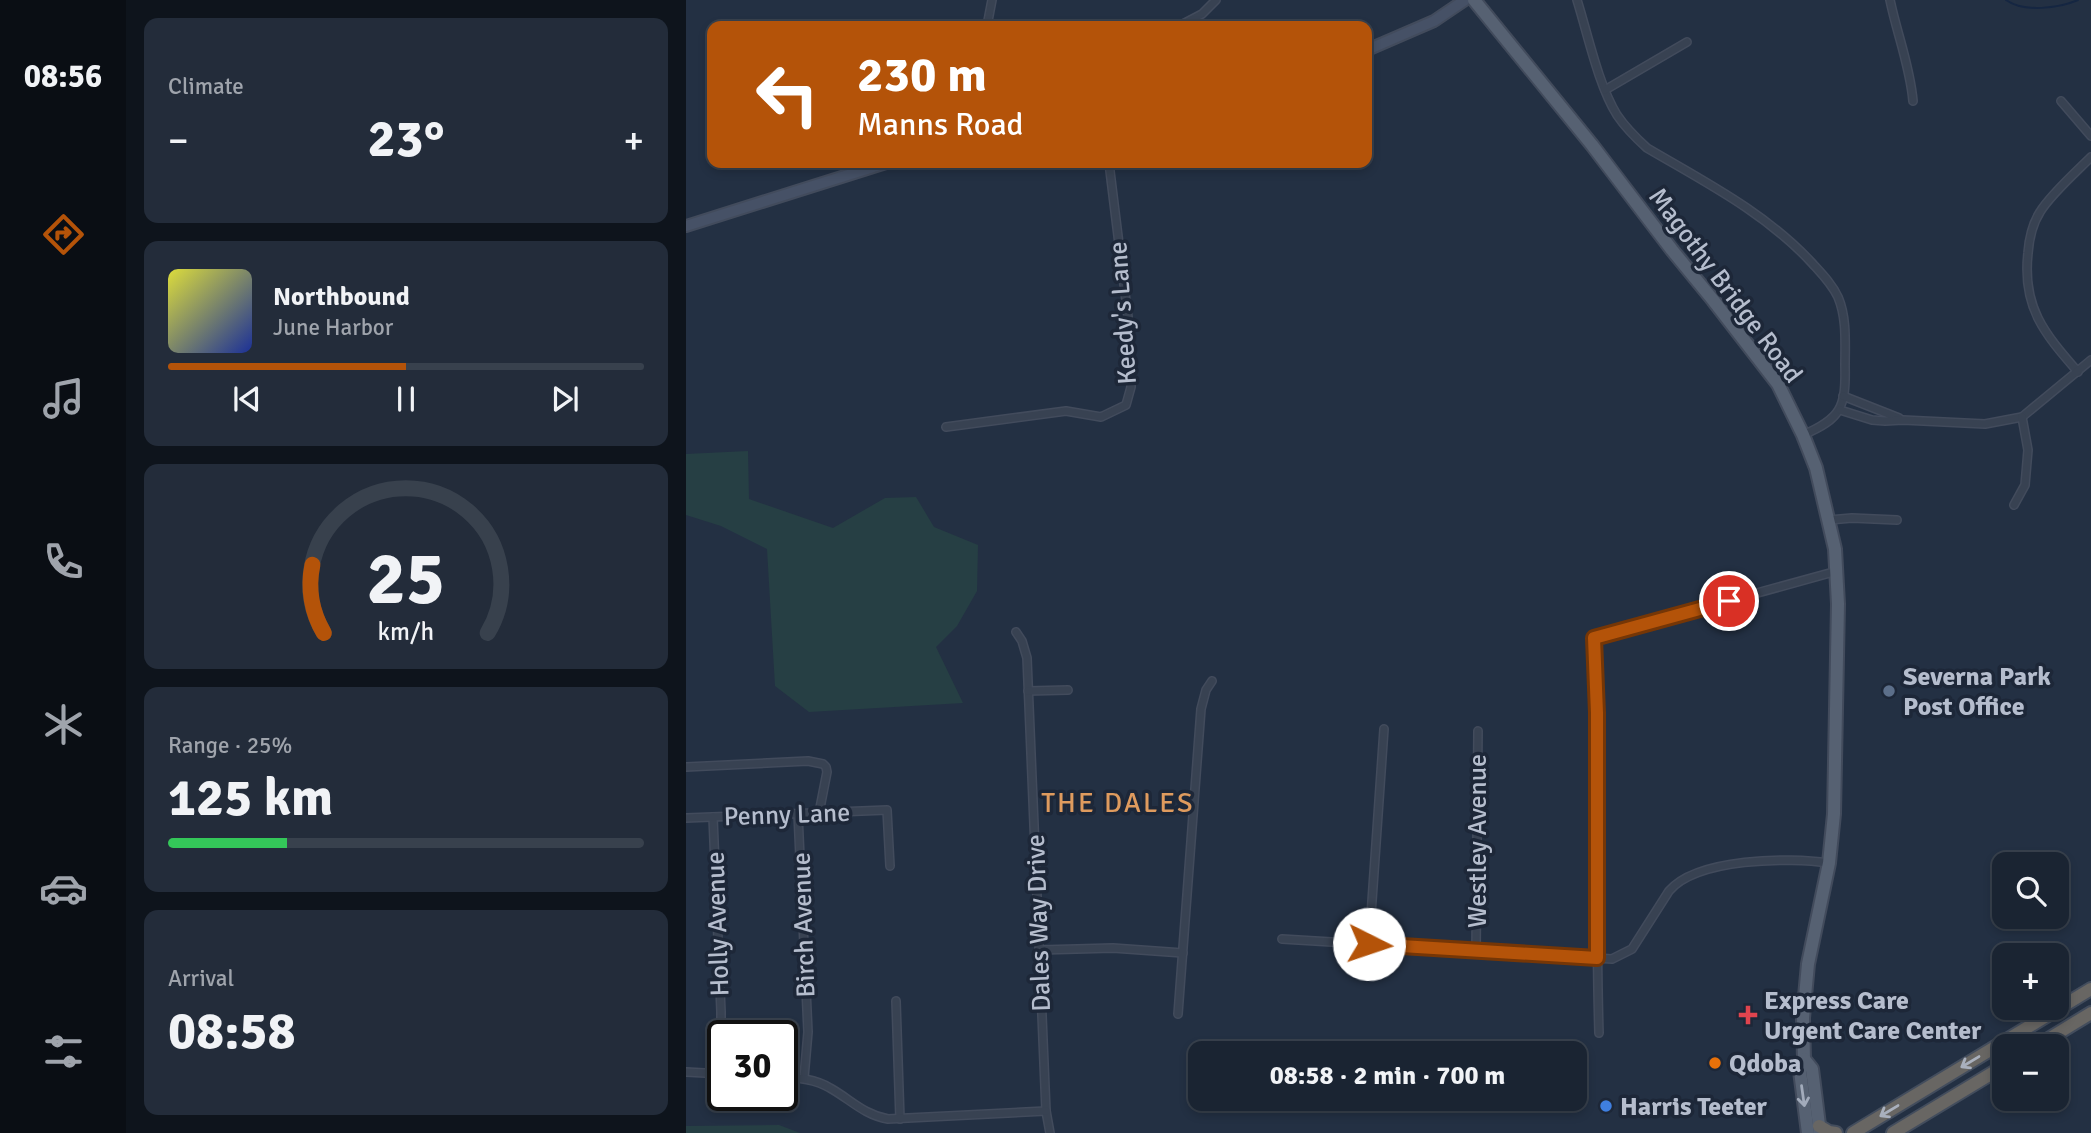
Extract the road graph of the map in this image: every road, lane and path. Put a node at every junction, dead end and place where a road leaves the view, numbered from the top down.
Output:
1 (992, 0) edge
2 (1216, 0) edge
3 (1465, 0) edge
4 (1474, 0) edge
5 (1577, 0) edge
6 (1890, 0) edge
7 (988, 21) edge
8 (1189, 21) edge
9 (1687, 42) dead end
10 (1372, 48) edge
11 (1605, 90) junction
12 (1913, 101) dead end
13 (2061, 101) dead end
14 (2091, 136) edge
15 (2091, 156) edge
16 (870, 168) edge
17 (1110, 168) edge
18 (686, 226) edge
19 (2091, 360) edge
20 (2078, 372) junction
21 (1843, 396) junction
22 (1840, 410) junction
23 (2022, 417) junction
24 (1903, 420) junction
25 (946, 427) dead end
26 (1803, 435) junction
27 (2014, 505) dead end
28 (1829, 520) junction
29 (1896, 520) dead end
30 (1837, 571) junction
31 (1016, 632) dead end
32 (1212, 681) dead end
33 (1068, 690) dead end
34 (1028, 691) junction
35 (1384, 729) dead end
36 (1478, 731) dead end
37 (686, 767) edge
38 (819, 813) junction
39 (798, 814) junction
40 (713, 817) junction
41 (686, 818) edge
42 (1829, 863) junction
43 (890, 866) dead end
44 (1282, 939) dead end
45 (1369, 944) junction
46 (1040, 950) junction
47 (1476, 951) junction
48 (1183, 953) junction
49 (1597, 958) junction
50 (2091, 989) edge
51 (896, 1001) dead end
52 (2091, 1013) edge
53 (1178, 1014) dead end
54 (721, 1020) edge
55 (1599, 1033) dead end
56 (2057, 1034) edge
57 (686, 1072) edge
58 (707, 1073) edge
59 (1992, 1073) edge
60 (798, 1078) edge
61 (804, 1078) junction
62 (1046, 1111) junction
63 (900, 1118) junction
64 (1816, 1131) edge
65 (1050, 1133) edge
66 (1836, 1133) edge
67 (1843, 1133) edge
68 (1853, 1133) edge
69 (1893, 1133) edge

1 - 7 street
2 - 8 street
3 - 10 main road
4 - 26 main road, Magothy Bridge Road
5 - 11 street
6 - 12 street
9 - 11 street
11 - 21 street
13 - 14 street
15 - 20 street
16 - 18 main road
17 - 25 street, Keedy's Lane
19 - 20 street
20 - 23 street
21 - 22 street
21 - 24 street
22 - 24 street
22 - 26 street
23 - 24 street
23 - 27 street
26 - 28 main road, Magothy Bridge Road
28 - 29 street
28 - 30 main road, Magothy Bridge Road
30 - 42 main road, Magothy Bridge Road
30 - 49 street
31 - 34 street, Dales Way Drive
32 - 48 street
33 - 34 street
34 - 46 street, Dales Way Drive
35 - 45 street
36 - 47 street, Westley Avenue
37 - 38 street
38 - 39 street, Penny Lane
38 - 43 street, Penny Lane
39 - 40 street, Penny Lane
39 - 61 street, Birch Avenue
40 - 41 street, Penny Lane
40 - 54 street, Holly Avenue
42 - 49 street
42 - 64 main road, Magothy Bridge Road
44 - 45 street
45 - 47 street
46 - 48 street
46 - 62 street, Dales Way Drive
47 - 49 street
48 - 53 street
49 - 55 street
50 -> 68 highway
51 - 63 street
52 - 56 highway
57 - 58 street
59 - 69 highway
60 - 61 street
61 - 63 street
62 - 63 street
62 - 65 street, Dales Way Drive
64 - 66 highway
67 - 68 highway

